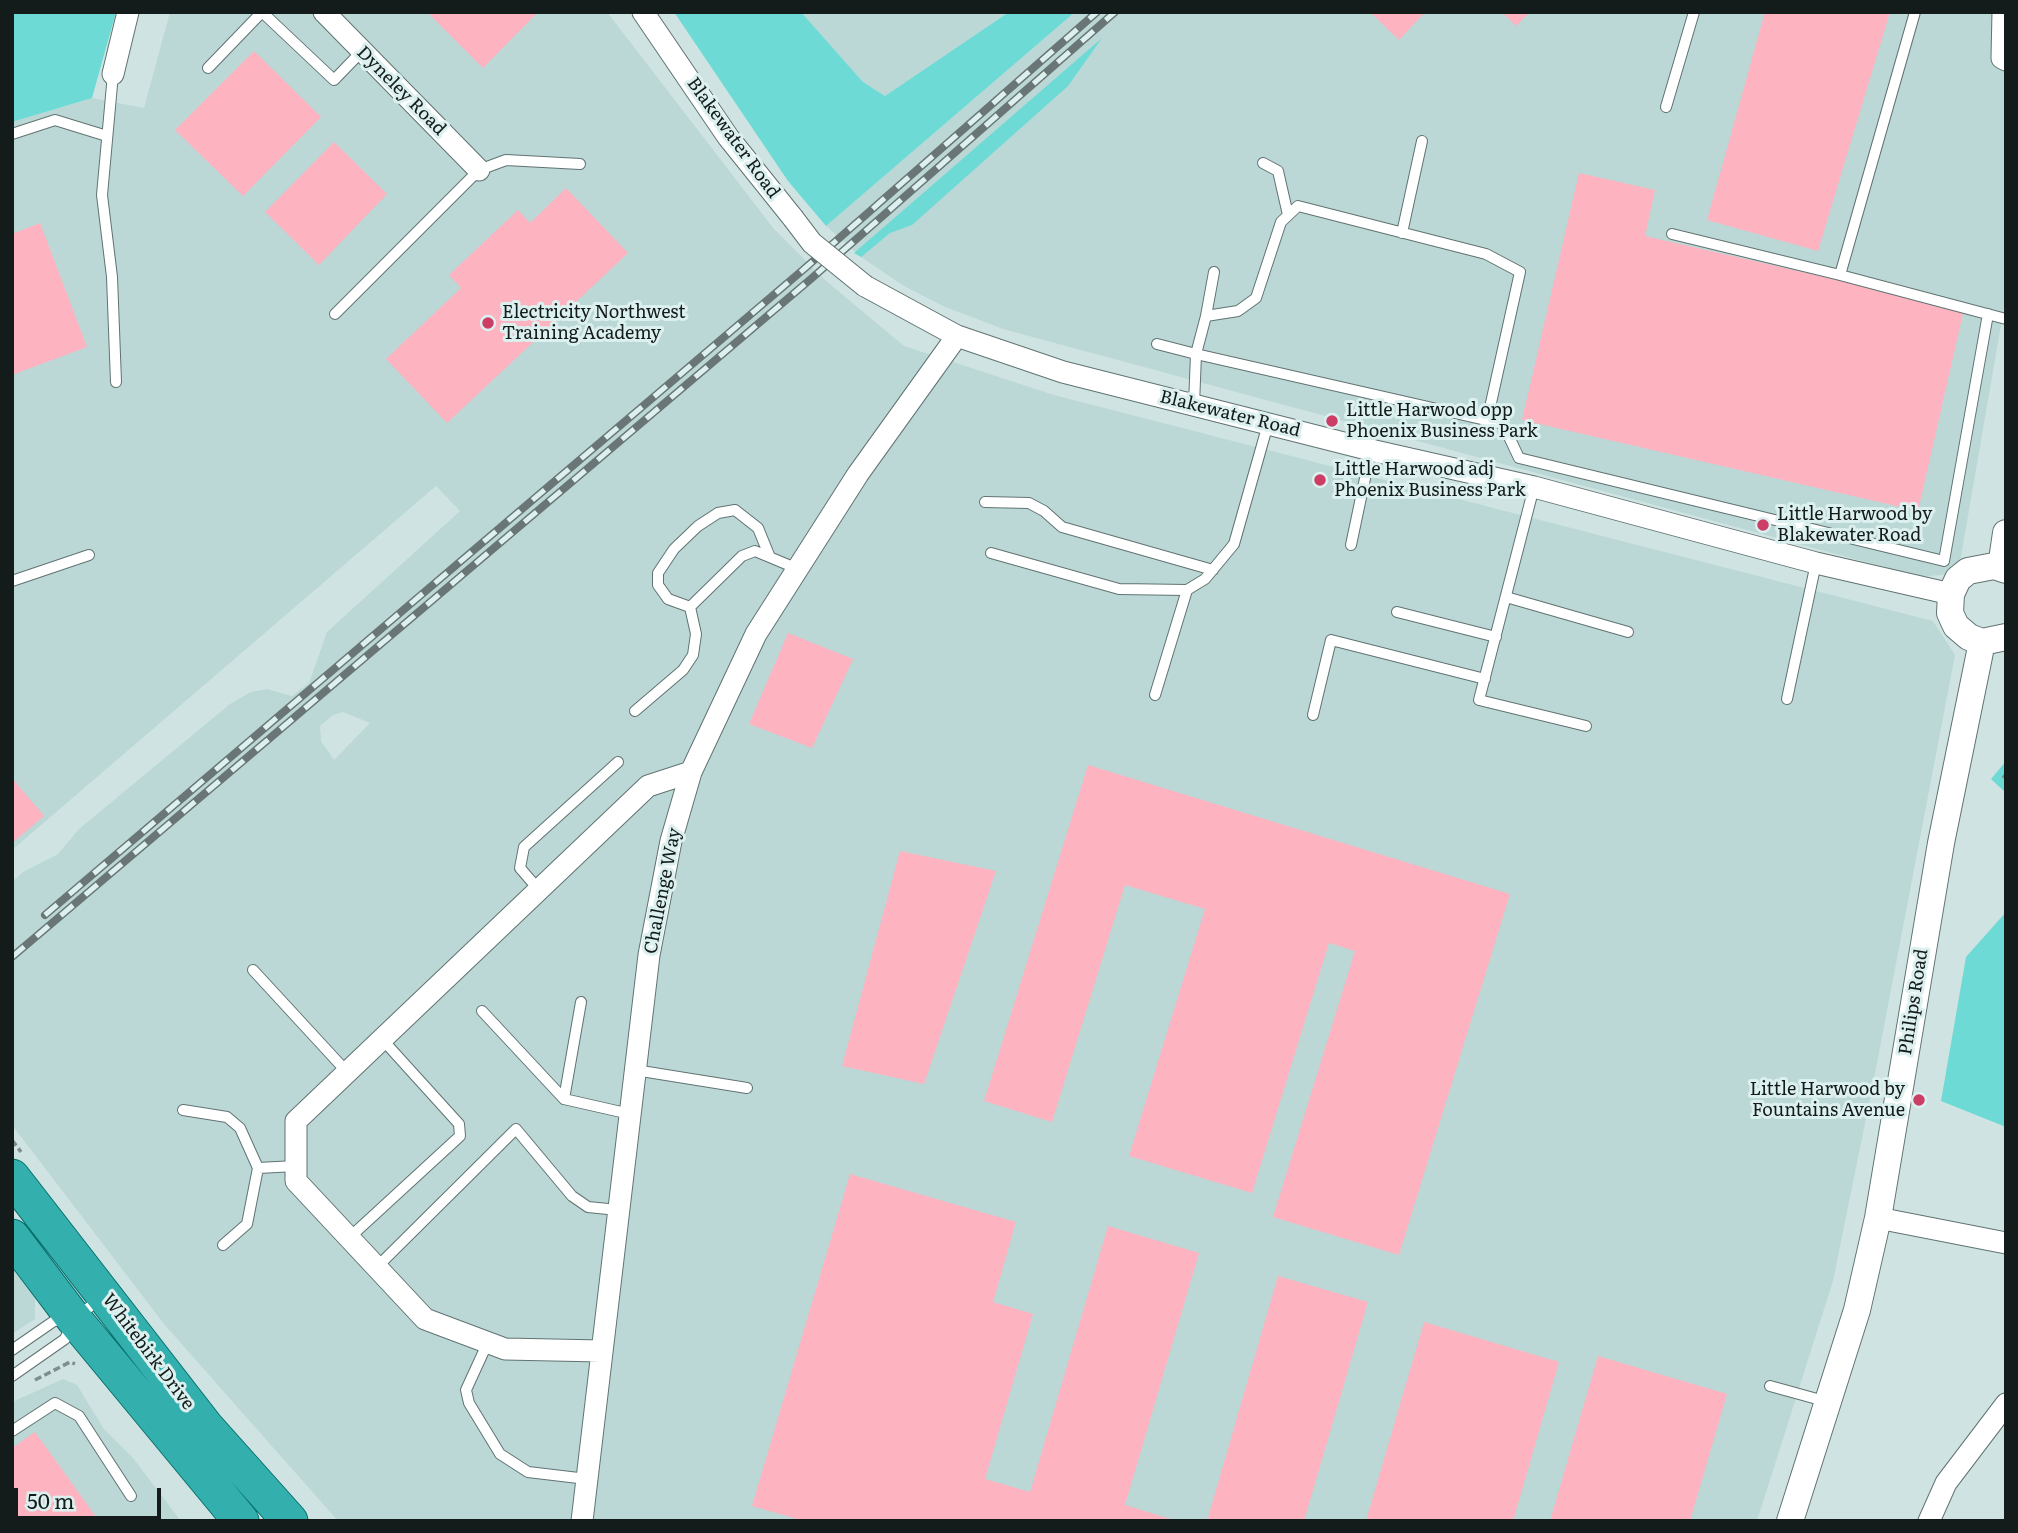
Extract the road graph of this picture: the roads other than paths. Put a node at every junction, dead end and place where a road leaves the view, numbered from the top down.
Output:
1 (128, 12) edge
2 (324, 12) edge
3 (643, 12) edge
4 (1694, 12) edge
5 (1915, 12) edge
6 (2003, 12) edge
7 (362, 51) junction
8 (2006, 60) edge
9 (208, 68) dead end
10 (113, 74) joint
11 (1666, 107) dead end
12 (12, 134) edge
13 (107, 136) junction
14 (1422, 141) dead end
15 (1263, 163) dead end
16 (580, 164) dead end
17 (479, 170) junction
18 (1288, 215) junction
19 (1402, 233) junction
20 (1672, 233) dead end
21 (1214, 272) dead end
22 (1840, 275) junction
23 (335, 313) dead end
24 (1988, 314) junction
25 (1206, 316) junction
26 (2006, 319) edge
27 (957, 336) junction
28 (1157, 344) dead end
29 (1196, 354) junction
30 (116, 382) dead end
31 (1194, 405) junction
32 (1487, 421) junction
33 (1268, 424) junction
34 (1371, 450) junction
35 (1534, 487) junction
36 (985, 502) dead end
37 (2006, 533) edge
38 (1351, 545) dead end
39 (991, 553) dead end
40 (89, 555) dead end
41 (769, 555) junction
42 (1816, 563) junction
43 (798, 569) junction
44 (2003, 569) edge
45 (1213, 570) junction
46 (12, 581) edge
47 (1187, 590) junction
48 (1951, 594) junction
49 (1506, 597) junction
50 (690, 607) junction
51 (1397, 612) dead end
52 (1628, 632) dead end
53 (1496, 637) junction
54 (1994, 639) edge
55 (1485, 679) junction
56 (1155, 695) dead end
57 (1787, 699) dead end
58 (635, 711) dead end
59 (1313, 715) dead end
60 (1586, 726) dead end
61 (618, 762) dead end
62 (691, 772) junction
63 (539, 890) junction
64 (253, 970) dead end
65 (581, 1002) dead end
66 (482, 1011) dead end
67 (382, 1039) junction
68 (635, 1070) junction
69 (347, 1072) junction
70 (747, 1088) dead end
71 (564, 1099) junction
72 (183, 1110) dead end
73 (630, 1114) junction
74 (296, 1166) junction
75 (258, 1168) junction
76 (12, 1177) edge
77 (618, 1210) junction
78 (1878, 1218) junction
79 (12, 1237) edge
80 (349, 1238) junction
81 (2006, 1243) edge
82 (223, 1245) dead end
83 (377, 1267) junction
84 (105, 1295) junction
85 (74, 1319) junction
86 (488, 1342) junction
87 (12, 1350) edge
88 (601, 1351) junction
89 (12, 1376) edge
90 (1770, 1386) dead end
91 (1828, 1402) junction
92 (2006, 1404) edge
93 (12, 1431) edge
94 (587, 1479) junction
95 (131, 1496) dead end
96 (241, 1521) edge
97 (290, 1521) edge
98 (582, 1521) edge
99 (1790, 1521) edge
100 (1929, 1521) edge

1 - 10 street
2 - 7 street, Dyneley Road
3 - 27 street, Blakewater Road, bridge
4 - 11 lane
5 - 22 lane
6 - 8 street
7 - 9 lane
7 - 17 street, Dyneley Road
10 - 13 lane
12 - 13 lane
13 - 30 lane
14 - 19 lane
15 - 18 lane
16 - 17 lane
17 - 23 lane
18 - 19 lane
18 - 25 lane
19 - 32 lane
20 - 22 lane
21 - 25 lane
22 - 24 lane
24 - 26 lane
24 - 32 lane
25 - 29 lane
27 - 31 street, Blakewater Road
27 - 43 street, Challenge Way
28 - 29 lane
29 - 31 lane
29 - 32 lane
31 - 33 street, Blakewater Road
33 - 34 street, Blakewater Road
33 - 45 lane
34 - 35 street, Blakewater Road
34 - 38 lane
35 - 42 street, Blakewater Road
35 - 49 lane
36 - 45 lane
37 - 44 street
39 - 47 lane
40 - 46 lane
41 - 43 lane
41 - 50 lane
41 - 50 lane
42 - 48 street, Blakewater Road
42 - 57 lane
43 - 62 street, Challenge Way
44 - 48 street
45 - 47 lane
47 - 56 lane
48 - 54 street, Philips Road
49 - 52 lane
49 - 53 lane
50 - 58 lane
51 - 53 lane
53 - 55 lane
54 - 78 street, Philips Road
55 - 59 lane
55 - 60 lane
61 - 63 lane
62 - 63 street
62 - 68 street, Challenge Way
63 - 67 street
64 - 69 lane
65 - 71 lane
66 - 71 lane
67 - 69 street
67 - 80 lane
68 - 70 lane
68 - 73 street, Challenge Way
69 - 74 street
71 - 73 lane
72 - 75 lane
73 - 77 street, Challenge Way
74 - 75 lane
74 - 80 street
75 - 82 lane
76 - 84 highway, Whitebirk Drive
77 - 83 lane
77 - 88 street, Challenge Way
78 - 81 street
78 - 91 street, Philips Road
79 - 85 highway, Whitebirk Drive
80 - 83 street
83 - 86 street
84 - 85 lane
84 - 97 highway, Whitebirk Drive
85 - 87 lane
85 - 89 lane
85 - 96 highway, Whitebirk Drive
86 - 88 street
86 - 94 lane
88 - 94 street, Challenge Way
90 - 91 lane
91 - 99 street, Philips Road
92 - 100 street
93 - 95 lane
94 - 98 street, Challenge Way

